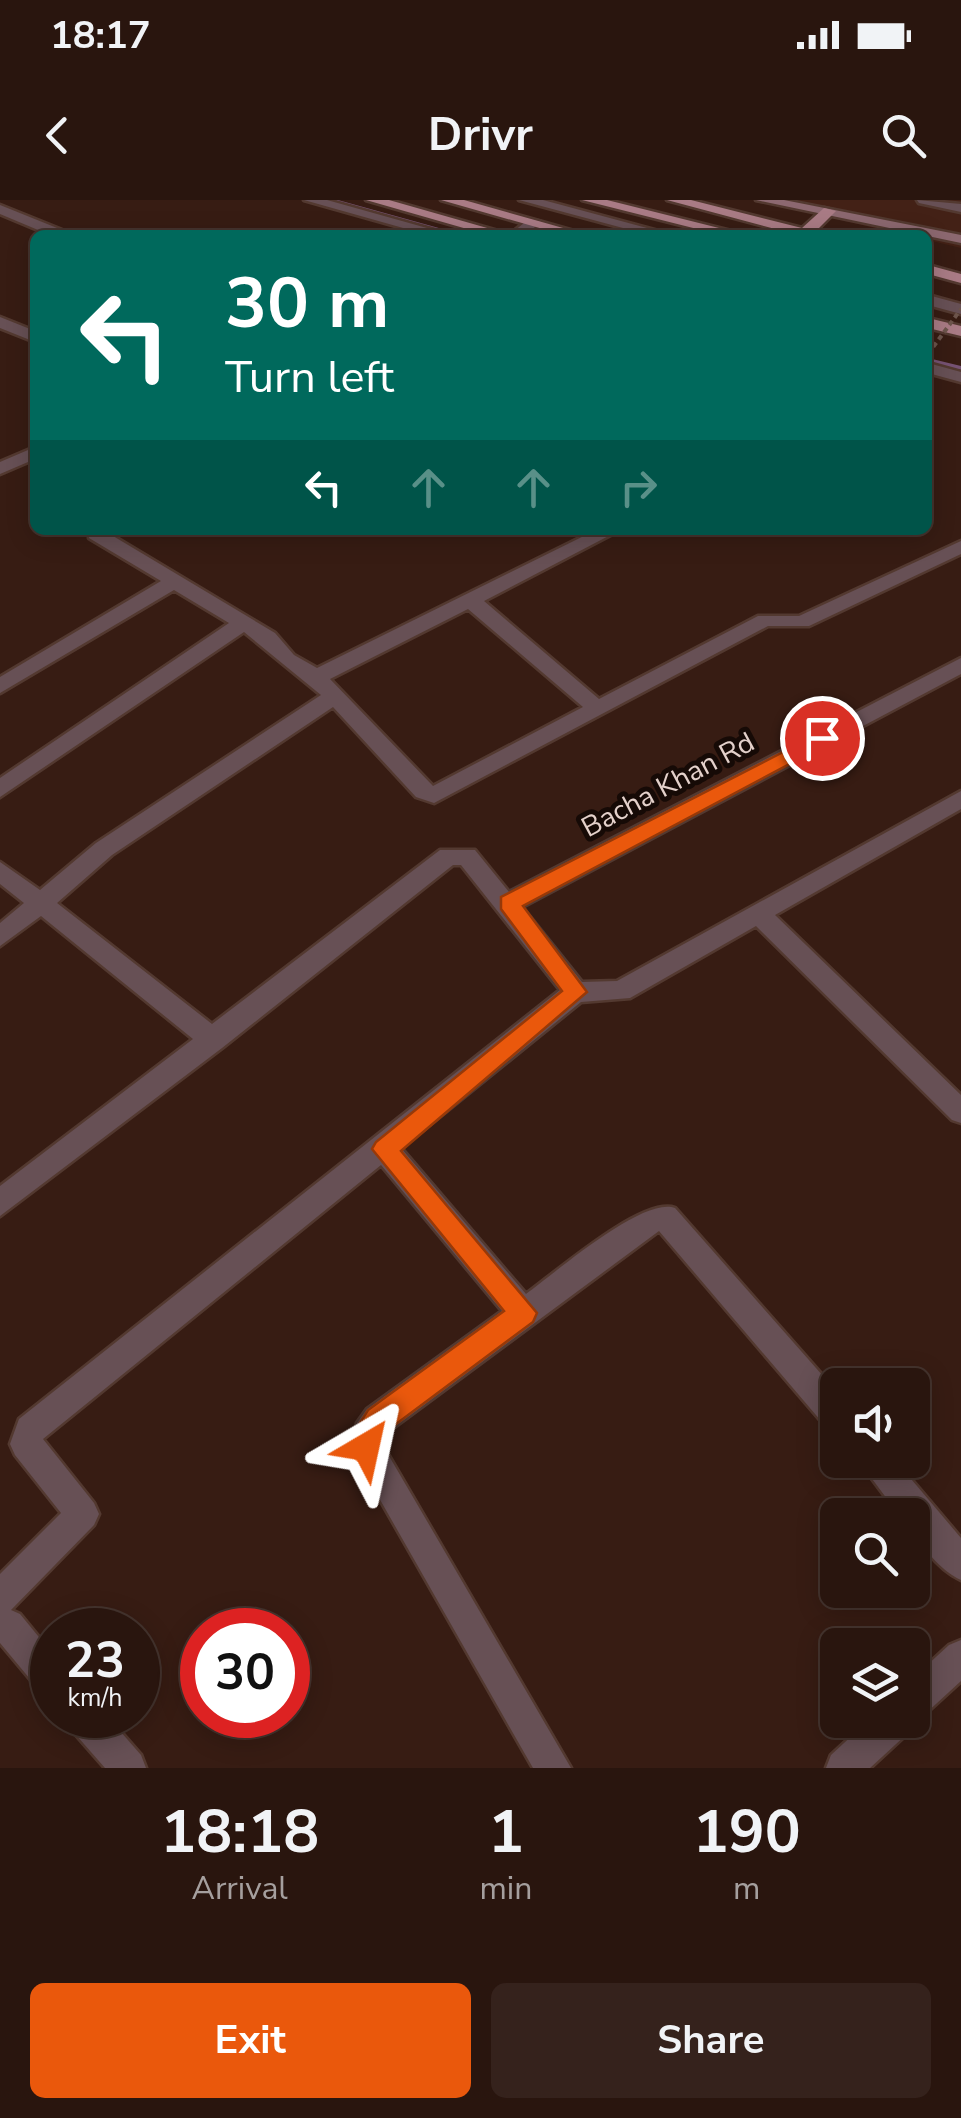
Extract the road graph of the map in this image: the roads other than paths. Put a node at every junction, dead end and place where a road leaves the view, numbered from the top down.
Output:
1 (311, 200) edge
2 (374, 200) edge
3 (448, 200) edge
4 (526, 200) edge
5 (589, 200) edge
6 (674, 200) edge
7 (763, 200) edge
8 (924, 200) edge
9 (961, 208) edge
10 (0, 209) edge
11 (829, 211) junction
12 (534, 222) junction
13 (50, 230) edge
14 (426, 230) edge
15 (486, 230) edge
16 (523, 230) edge
17 (563, 230) edge
18 (646, 230) edge
19 (718, 230) edge
20 (796, 230) edge
21 (813, 230) edge
22 (919, 230) edge
23 (932, 233) edge
24 (961, 239) edge
25 (932, 270) edge
26 (932, 278) edge
27 (961, 282) edge
28 (932, 301) edge
29 (961, 309) edge
30 (0, 322) edge
31 (932, 324) edge
32 (961, 331) edge
33 (932, 335) edge
34 (30, 336) edge
35 (961, 340) edge
36 (932, 372) edge
37 (961, 376) edge
38 (30, 454) edge
39 (0, 469) edge
40 (98, 535) edge
41 (601, 535) edge
42 (961, 547) edge
43 (175, 582) junction
44 (470, 600) junction
45 (244, 623) junction
46 (961, 665) edge
47 (316, 676) junction
48 (0, 686) edge
49 (335, 696) junction
50 (598, 708) junction
51 (0, 790) edge
52 (961, 800) edge
53 (0, 872) edge
54 (40, 903) junction
55 (509, 903) junction
56 (760, 915) junction
57 (0, 937) edge
58 (576, 992) junction
59 (213, 1040) junction
60 (961, 1112) edge
61 (385, 1149) junction
62 (0, 1203) edge
63 (523, 1313) junction
64 (820, 1396) edge
65 (889, 1478) edge
66 (961, 1563) edge
67 (0, 1598) edge
68 (0, 1623) edge
69 (30, 1652) edge
70 (961, 1657) edge
71 (930, 1686) edge
72 (103, 1738) edge
73 (875, 1738) edge
74 (128, 1768) edge
75 (553, 1768) edge
76 (844, 1768) edge

1 - 14 street
2 - 15 main road
3 - 12 main road
4 - 18 street
5 - 19 main road
6 - 20 main road
7 - 11 street
8 - 9 street
10 - 13 street
11 - 21 main road
11 - 22 street
12 - 16 street
12 - 17 main road
23 - 24 street
25 - 27 main road
26 - 27 main road
28 - 29 street
30 - 34 street
31 - 32 main road
33 - 35 main road
36 - 37 street
38 - 39 street
40 - 43 street
41 - 44 street
42 - 50 street
43 - 45 street
43 - 48 street
44 - 47 street
44 - 50 street
45 - 47 street
45 - 51 street
46 - 55 street, Bacha Khan Rd
47 - 49 street
49 - 50 street
49 - 54 street
52 - 56 street
53 - 54 street
54 - 57 street
54 - 59 street
55 - 58 street
55 - 59 street
56 - 58 street
56 - 60 street
58 - 61 street
59 - 62 street
61 - 63 street
61 - 67 street
63 - 64 street
63 - 75 street
65 - 66 street
68 - 69 street
70 - 71 street
72 - 74 street
73 - 76 street

